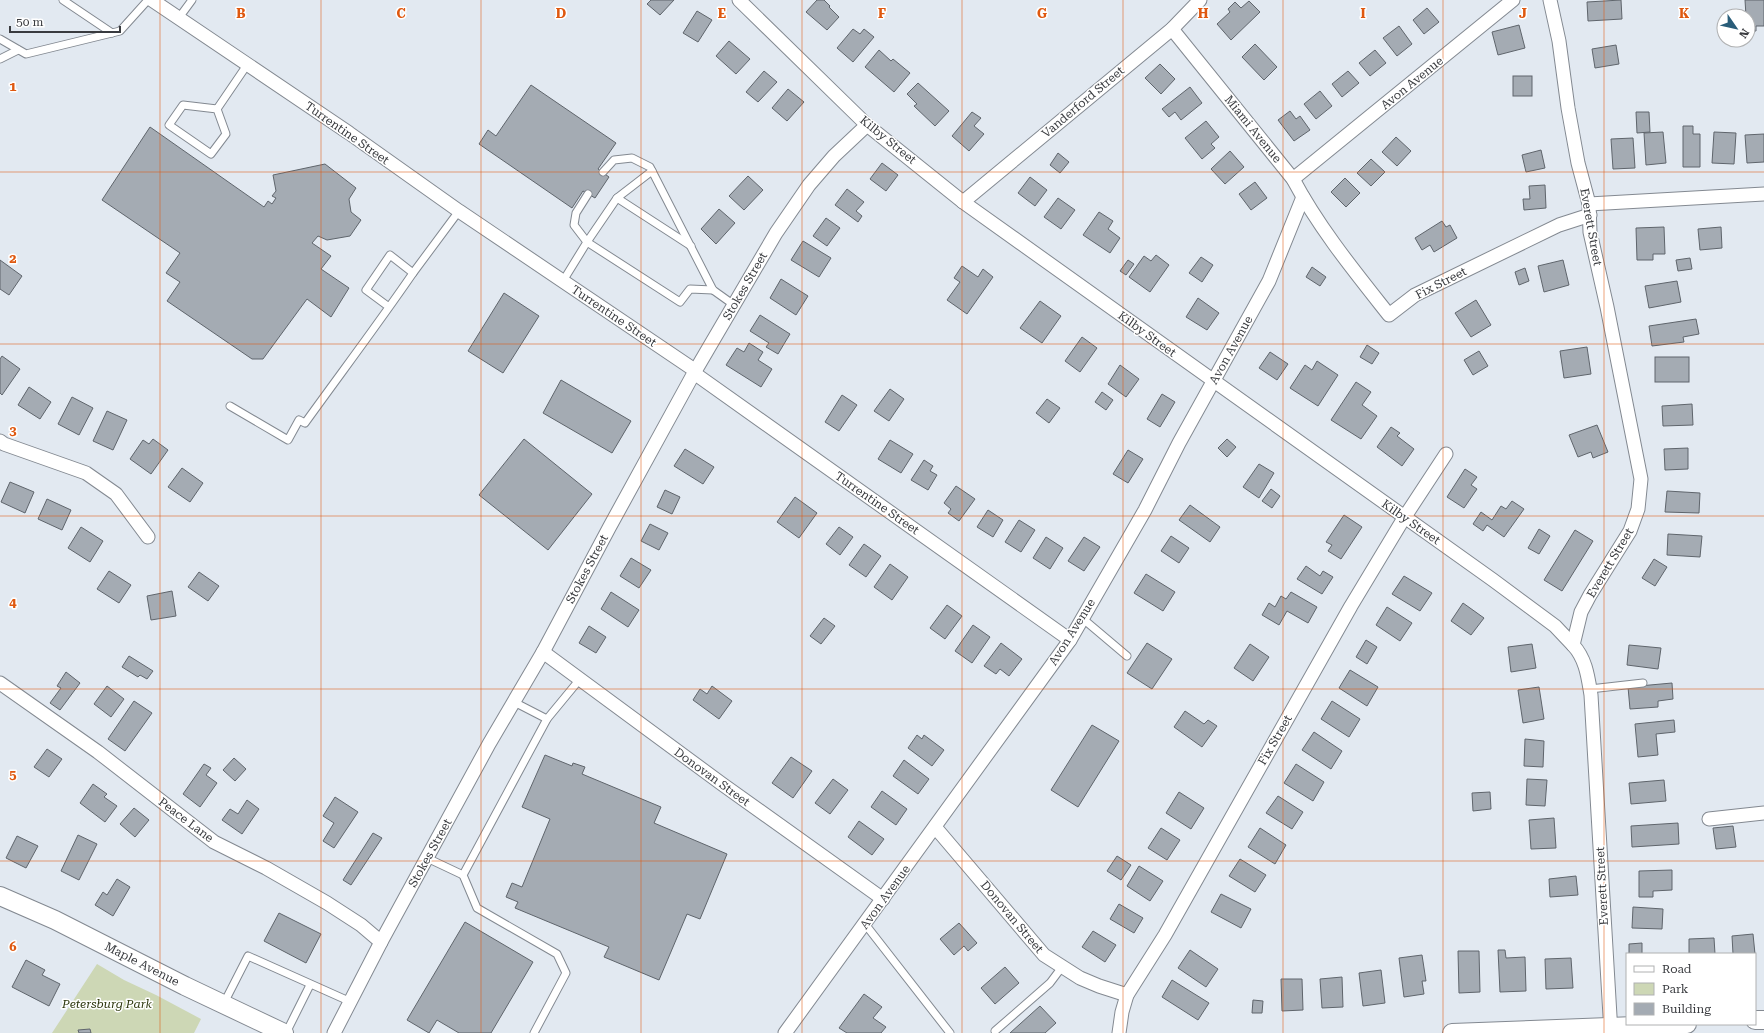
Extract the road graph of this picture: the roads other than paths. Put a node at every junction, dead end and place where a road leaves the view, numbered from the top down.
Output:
1 (63, 0) edge
2 (148, 0) edge
3 (152, 0) edge
4 (192, 0) edge
5 (739, 0) edge
6 (1200, 0) edge
7 (1513, 0) edge
8 (1550, 0) edge
9 (178, 19) junction
10 (1172, 29) junction
11 (112, 33) junction
12 (0, 39) edge
13 (18, 50) junction
14 (0, 59) edge
15 (247, 65) junction
16 (217, 109) junction
17 (867, 125) junction
18 (652, 171) junction
19 (603, 172) dead end
20 (1293, 179) junction
21 (588, 194) dead end
22 (1764, 194) edge
23 (1303, 197) junction
24 (617, 198) junction
25 (963, 202) junction
26 (1589, 209) junction
27 (459, 211) junction
28 (1328, 234) joint
29 (587, 242) junction
30 (691, 246) junction
31 (413, 273) junction
32 (563, 281) junction
33 (713, 290) junction
34 (734, 305) junction
35 (389, 307) junction
36 (694, 373) junction
37 (1214, 381) junction
38 (230, 406) dead end
39 (0, 441) edge
40 (1446, 454) dead end
41 (1404, 518) junction
42 (148, 536) dead end
43 (1082, 618) junction
44 (1070, 640) junction
45 (1573, 645) junction
46 (543, 652) junction
47 (1127, 656) dead end
48 (580, 679) junction
49 (0, 683) edge
50 (1643, 683) dead end
51 (1590, 689) junction
52 (514, 702) junction
53 (547, 719) junction
54 (1764, 813) edge
55 (1709, 819) dead end
56 (935, 827) junction
57 (427, 858) junction
58 (463, 875) junction
59 (1, 899) edge
60 (883, 899) junction
61 (865, 924) junction
62 (381, 942) junction
63 (1062, 967) junction
64 (310, 985) junction
65 (1127, 995) junction
66 (351, 1002) junction
67 (224, 1003) junction
68 (1674, 1025) edge
69 (1610, 1030) edge
70 (995, 1031) dead end
71 (285, 1033) edge
72 (334, 1033) edge
73 (534, 1033) edge
74 (785, 1033) edge
75 (950, 1033) edge
76 (1119, 1033) edge
77 (1452, 1033) edge

1 - 11 lane
2 - 11 lane
3 - 9 street, Turrentine Street
4 - 9 lane
5 - 17 street, Kilby Street
6 - 10 street, Vanderford Street
7 - 20 street, Avon Avenue
8 - 26 street, Everett Street
9 - 15 street, Turrentine Street
10 - 20 street, Miami Avenue
10 - 25 street, Vanderford Street
11 - 13 lane
12 - 13 lane
13 - 14 lane
15 - 16 lane
15 - 27 street, Turrentine Street
16 - 16 lane
17 - 25 street, Kilby Street
17 - 34 street, Stokes Street
18 - 19 lane
18 - 24 lane
18 - 30 lane
20 - 23 street, Miami Avenue
21 - 29 lane
22 - 26 street, Fix Street
23 - 28 street, Miami Avenue
23 - 37 street, Avon Avenue
24 - 29 lane
24 - 30 lane
25 - 37 street, Kilby Street
26 - 28 street, Fix Street
26 - 45 street, Everett Street
27 - 31 lane
27 - 32 street, Turrentine Street
29 - 32 lane
29 - 33 lane
30 - 33 lane
31 - 35 lane
31 - 35 lane
32 - 36 street, Turrentine Street
33 - 34 lane
34 - 36 street, Stokes Street
35 - 38 lane
36 - 44 street, Turrentine Street
36 - 46 street, Stokes Street
37 - 41 street, Kilby Street
37 - 43 street, Avon Avenue
39 - 42 street
40 - 41 street, Fix Street
41 - 45 street, Kilby Street
41 - 65 street, Fix Street
43 - 44 street, Avon Avenue
43 - 47 lane
44 - 56 street, Avon Avenue
45 - 51 street, Everett Street
46 - 48 street, Donovan Street
46 - 52 street, Stokes Street
48 - 53 lane
48 - 60 street, Donovan Street
49 - 62 street, Peace Lane
50 - 51 lane
51 - 69 street, Everett Street
52 - 53 lane
52 - 57 street, Stokes Street
53 - 58 lane
54 - 55 street
56 - 60 street, Avon Avenue
56 - 63 street, Donovan Street
57 - 58 lane
57 - 62 street, Stokes Street
58 - 73 lane
59 - 67 main road, Maple Avenue
60 - 61 street, Avon Avenue
61 - 74 street, Avon Avenue
61 - 75 lane
62 - 66 street, Stokes Street
63 - 65 street, Donovan Street
63 - 70 lane
64 - 66 lane
64 - 67 lane
64 - 71 lane
65 - 76 street, Fix Street
66 - 72 street, Stokes Street
67 - 71 main road, Maple Avenue
68 - 69 main road
69 - 77 main road

